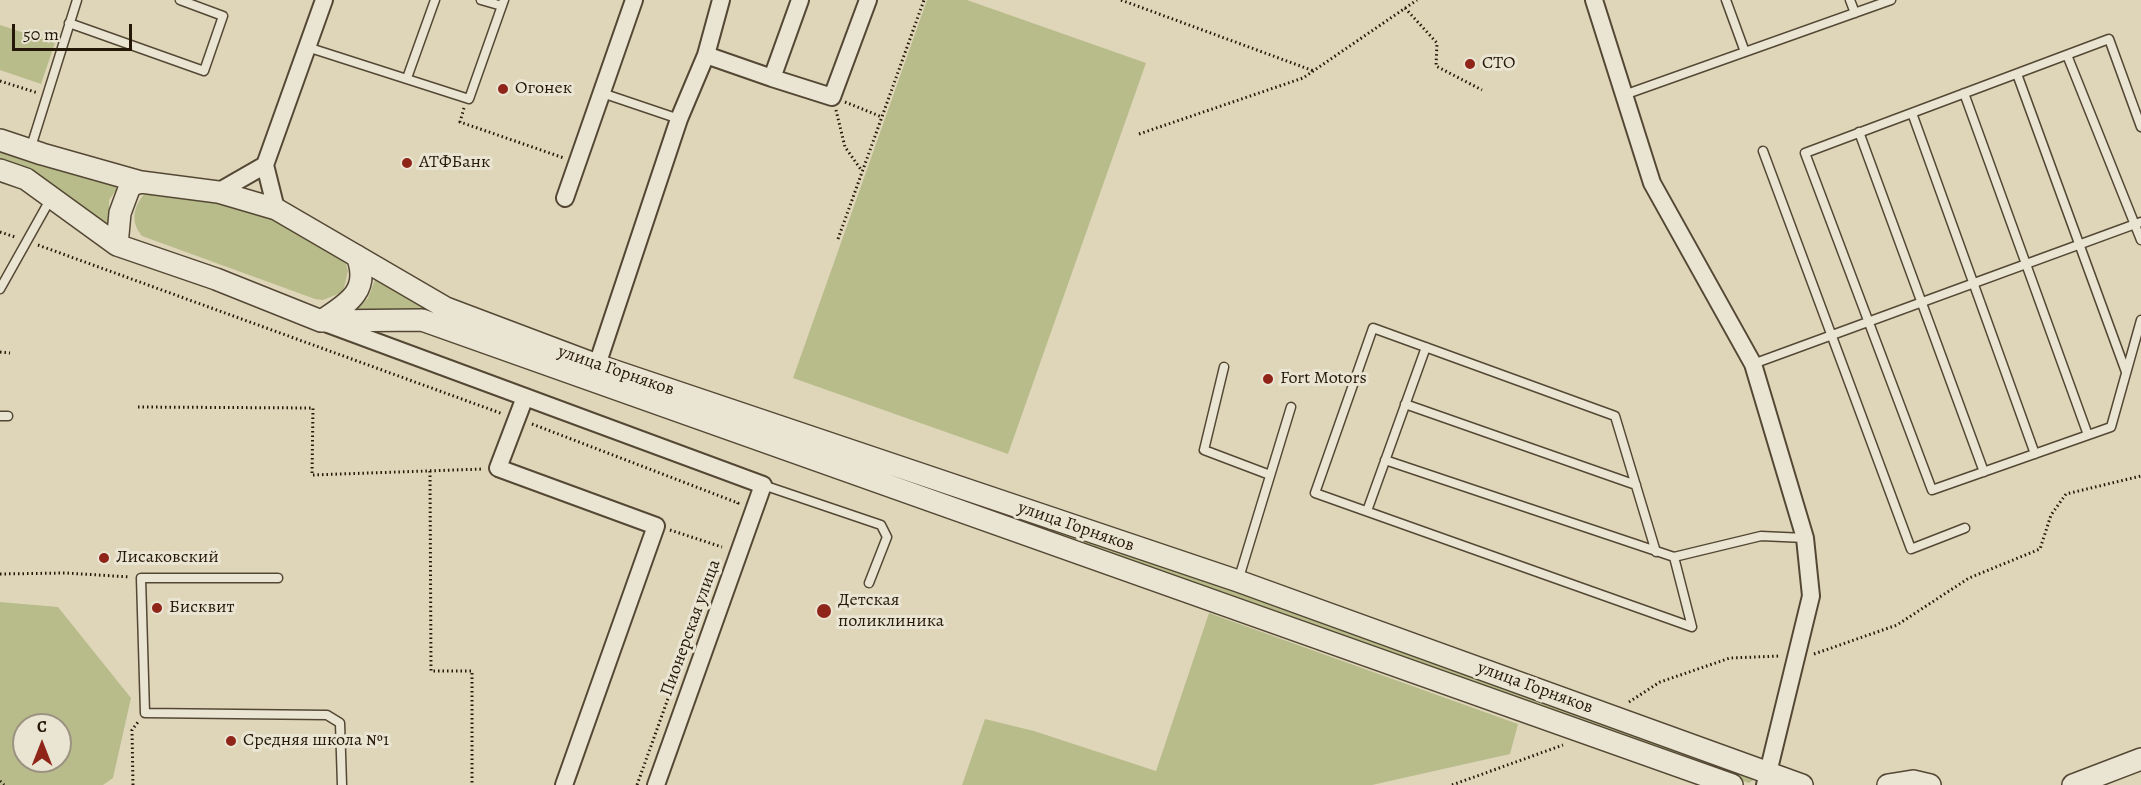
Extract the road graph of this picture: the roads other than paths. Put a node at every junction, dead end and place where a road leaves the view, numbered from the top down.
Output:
1 (77, 0) edge
2 (180, 0) edge
3 (324, 0) edge
4 (435, 0) edge
5 (481, 0) edge
6 (634, 0) edge
7 (721, 0) edge
8 (800, 0) edge
9 (868, 0) edge
10 (1594, 0) edge
11 (1726, 0) edge
12 (1850, 0) edge
13 (1891, 0) edge
14 (503, 3) edge
15 (1855, 13) junction
16 (69, 23) junction
17 (306, 47) junction
18 (1745, 52) junction
19 (706, 55) junction
20 (2067, 55) junction
21 (2017, 74) junction
22 (407, 78) junction
23 (772, 78) junction
24 (602, 93) junction
25 (1964, 93) junction
26 (1624, 95) junction
27 (1912, 113) junction
28 (679, 118) junction
29 (2141, 127) edge
30 (1859, 132) junction
31 (0, 140) edge
32 (30, 150) junction
33 (1763, 151) dead end
34 (265, 165) junction
35 (0, 170) edge
36 (141, 182) junction
37 (218, 192) junction
38 (51, 197) junction
39 (565, 198) dead end
40 (276, 209) junction
41 (2138, 224) edge
42 (2141, 240) edge
43 (117, 245) junction
44 (2079, 245) junction
45 (357, 256) junction
46 (2026, 264) junction
47 (1974, 283) junction
48 (0, 289) edge
49 (1922, 302) junction
50 (2141, 320) edge
51 (321, 321) junction
52 (1869, 322) junction
53 (1832, 335) junction
54 (1426, 347) junction
55 (1753, 364) junction
56 (597, 365) junction
57 (1224, 367) dead end
58 (2126, 373) junction
59 (525, 397) junction
60 (1405, 404) junction
61 (1291, 407) dead end
62 (2088, 435) junction
63 (2035, 454) junction
64 (1385, 460) junction
65 (1984, 472) junction
66 (1270, 475) junction
67 (1636, 484) junction
68 (763, 485) junction
69 (1367, 511) junction
70 (1965, 528) dead end
71 (1805, 538) junction
72 (1656, 552) junction
73 (1674, 557) junction
74 (278, 578) dead end
75 (1238, 581) junction
76 (869, 583) dead end
77 (2141, 759) edge
78 (1767, 779) edge
79 (342, 785) edge
80 (564, 785) edge
81 (656, 785) edge
82 (1731, 785) edge
83 (1803, 785) edge
84 (1888, 785) edge
85 (1930, 785) edge
86 (2073, 785) edge

1 - 16 lane
2 - 16 lane
3 - 17 street
4 - 22 lane
5 - 14 lane
6 - 24 street
7 - 19 street
8 - 23 street
9 - 23 street
10 - 26 street
11 - 18 lane
12 - 15 lane
13 - 15 lane
14 - 22 lane
15 - 18 lane
16 - 32 lane
17 - 22 lane
17 - 34 street
18 - 26 lane
19 - 23 street
19 - 28 street
20 - 21 lane
20 - 29 lane
20 - 41 lane
21 - 25 lane
21 - 44 lane
24 - 28 lane
24 - 39 street
25 - 27 lane
25 - 46 lane
26 - 55 street
27 - 30 lane
27 - 47 lane
28 - 56 street
30 - 49 lane
30 - 52 lane
31 - 32 street, улица Горняков
32 - 36 street, улица Горняков
33 - 53 lane
34 - 37 street
34 - 40 street
35 - 38 street, улица Горняков
36 - 37 street, улица Горняков
36 - 43 street
37 - 40 street, улица Горняков
38 - 43 street, улица Горняков
38 - 48 lane
40 - 45 street, улица Горняков
41 - 42 lane
41 - 44 lane
43 - 51 street, улица Горняков
44 - 46 lane
44 - 58 lane
45 - 51 street
45 - 56 street, улица Горняков
46 - 47 lane
46 - 62 lane
47 - 49 lane
47 - 63 lane
49 - 52 lane
49 - 65 lane
50 - 58 lane
51 - 59 street, улица Горняков
51 - 82 street, улица Горняков
52 - 53 lane
52 - 65 lane
53 - 55 lane
53 - 70 lane
54 - 60 lane
54 - 67 lane
54 - 69 lane
55 - 71 street
56 - 75 street, улица Горняков
57 - 66 lane
58 - 62 lane
59 - 68 street, улица Горняков
59 - 80 street
60 - 64 lane
60 - 67 lane
61 - 66 lane
62 - 63 lane
63 - 65 lane
64 - 69 lane
64 - 72 lane
66 - 75 lane
67 - 72 lane
68 - 76 lane
68 - 81 street, Пионерская улица
69 - 73 lane
71 - 73 lane
71 - 78 street
72 - 73 lane
74 - 79 lane
75 - 78 street, улица Горняков
77 - 86 street
78 - 83 street, улица Горняков
84 - 85 street

